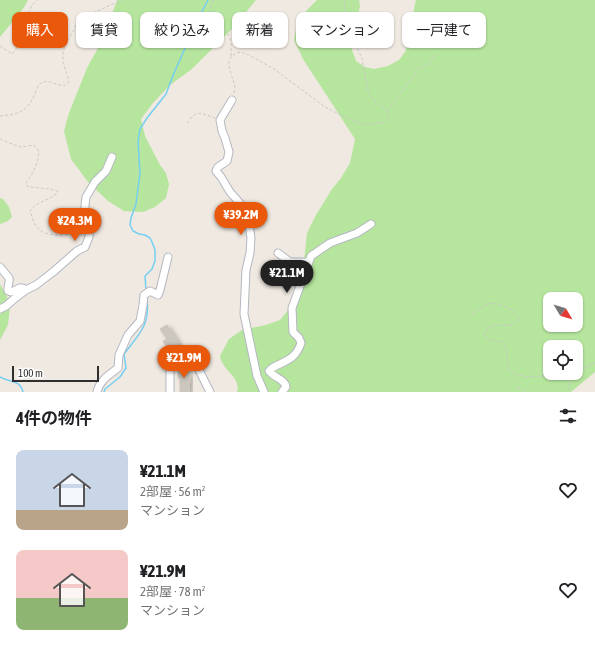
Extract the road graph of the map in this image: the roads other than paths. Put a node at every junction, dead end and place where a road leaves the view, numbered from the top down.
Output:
1 (232, 100) road end
2 (112, 157) dead end
3 (372, 224) dead end
4 (278, 253) dead end
5 (168, 257) dead end
6 (308, 262) junction
7 (0, 266) edge
8 (26, 290) junction
9 (0, 309) edge
10 (97, 392) edge
11 (170, 392) edge
12 (210, 392) edge
13 (264, 392) edge
14 (282, 392) edge

1 - 13 street
2 - 8 street
3 - 6 street
4 - 6 street
5 - 10 street
6 - 14 street
7 - 8 street
8 - 9 street
11 - 12 street

